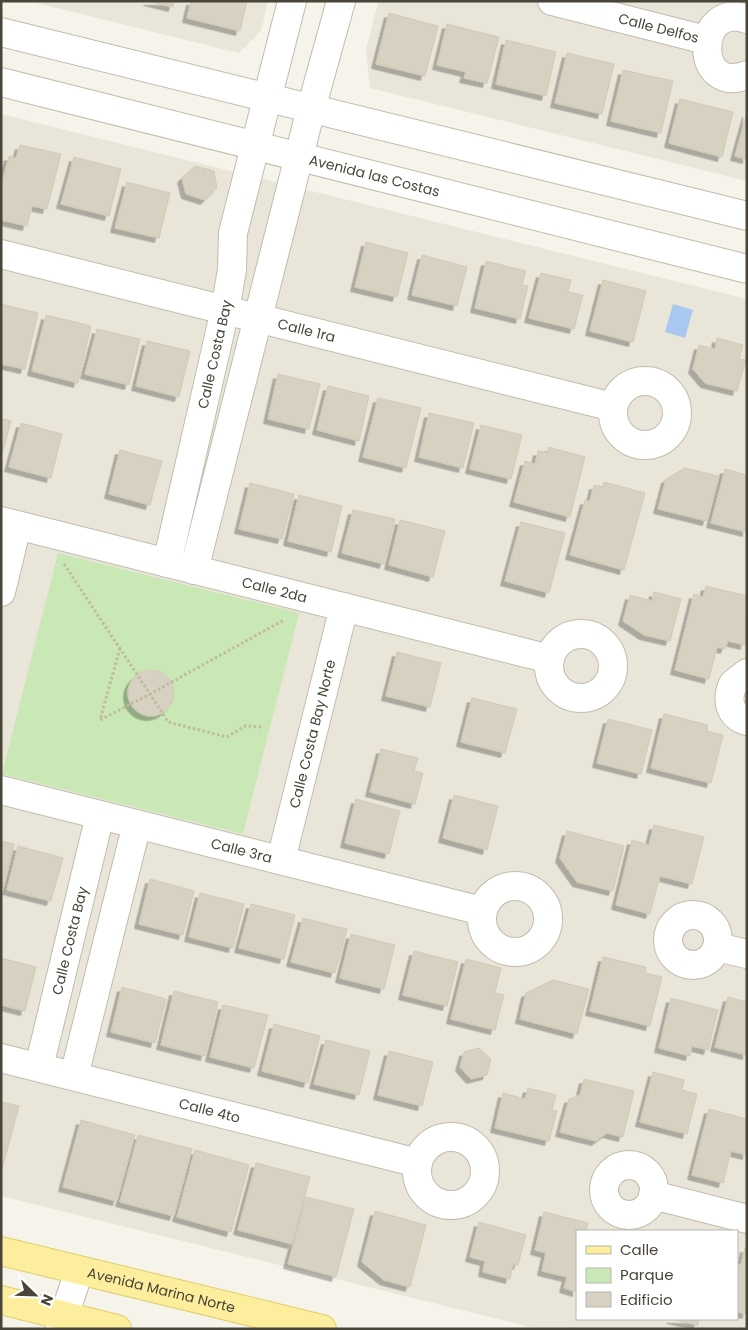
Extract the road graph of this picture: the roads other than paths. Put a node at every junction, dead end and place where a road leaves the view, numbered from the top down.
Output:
1 (292, 1) edge
2 (341, 1) edge
3 (552, 1) edge
4 (747, 19) edge
5 (1, 32) edge
6 (706, 40) junction
7 (747, 75) edge
8 (1, 82) edge
9 (267, 99) junction
10 (311, 109) junction
11 (255, 145) junction
12 (300, 157) junction
13 (747, 216) edge
14 (1, 254) edge
15 (747, 269) edge
16 (225, 310) junction
17 (258, 318) junction
18 (613, 407) dead end
19 (9, 524) edge
20 (167, 563) junction
21 (194, 570) junction
22 (1, 592) edge
23 (344, 607) junction
24 (550, 659) dead end
25 (747, 674) edge
26 (747, 721) edge
27 (1, 790) edge
28 (100, 815) junction
29 (137, 824) junction
30 (281, 860) junction
31 (482, 910) dead end
32 (717, 946) dead end
33 (747, 954) edge
34 (1, 1058) edge
35 (40, 1068) junction
36 (74, 1076) junction
37 (418, 1163) dead end
38 (653, 1196) dead end
39 (747, 1219) edge
40 (1, 1251) edge
41 (79, 1271) junction
42 (1, 1300) edge
43 (63, 1322) edge
44 (117, 1329) edge
45 (322, 1329) edge

1 - 9 street
2 - 10 street
3 - 6 street, Calle Delfos
4 - 6 street, Calle Delfos
5 - 9 street
6 - 7 street, Calle Delfos
8 - 11 street, Avenida las Costas
9 - 10 street
9 - 11 street, Calle Costa Bay
10 - 12 street
10 - 13 street
11 - 12 street, Avenida las Costas
11 - 16 street, Calle Costa Bay
12 - 15 street, Avenida las Costas
12 - 17 street
14 - 16 street, Calle 1ra
16 - 17 street, Calle 1ra
16 - 20 street, Calle Costa Bay
17 - 18 street, Calle 1ra
17 - 21 street
19 - 20 street, Calle 2da
19 - 22 street
20 - 21 street, Calle 2da
21 - 23 street, Calle 2da
23 - 24 street, Calle 2da
23 - 30 street, Calle Costa Bay Norte
25 - 26 street
27 - 28 street, Calle 3ra
28 - 29 street, Calle 3ra
28 - 35 street, Calle Costa Bay
29 - 30 street, Calle 3ra
29 - 36 street
30 - 31 street, Calle 3ra
32 - 33 street
34 - 35 street, Calle 4to
35 - 36 street, Calle 4to
36 - 37 street, Calle 4to
38 - 39 street
40 - 41 main road, Avenida Marina Norte
41 - 43 street
41 - 45 main road, Avenida Marina Norte
42 - 43 main road
43 - 44 main road

